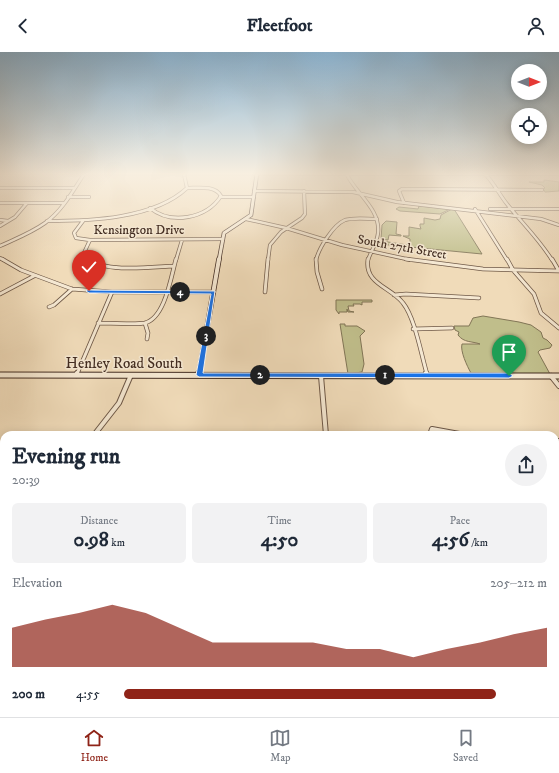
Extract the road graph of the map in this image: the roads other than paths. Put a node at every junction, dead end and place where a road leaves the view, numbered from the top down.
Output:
1 (26, 204) edge
2 (62, 204) edge
3 (161, 204) edge
4 (215, 204) edge
5 (253, 204) edge
6 (305, 204) edge
7 (370, 204) edge
8 (414, 204) edge
9 (508, 204) edge
10 (150, 208) junction
11 (511, 209) junction
12 (559, 209) edge
13 (475, 210) junction
14 (516, 215) junction
15 (246, 219) junction
16 (377, 219) junction
17 (0, 220) edge
18 (8, 221) junction
19 (47, 221) junction
20 (83, 221) junction
21 (559, 225) edge
22 (0, 226) edge
23 (286, 228) junction
24 (90, 240) junction
25 (182, 240) junction
26 (223, 240) junction
27 (325, 241) junction
28 (0, 246) edge
29 (370, 252) junction
30 (0, 258) edge
31 (174, 266) junction
32 (513, 270) junction
33 (559, 271) edge
34 (34, 276) junction
35 (72, 289) junction
36 (322, 289) dead end
37 (112, 292) junction
38 (167, 292) junction
39 (214, 292) junction
40 (265, 292) dead end
41 (0, 294) edge
42 (393, 295) junction
43 (479, 298) dead end
44 (48, 307) dead end
45 (98, 323) junction
46 (145, 323) junction
47 (413, 328) junction
48 (452, 328) dead end
49 (559, 328) edge
50 (147, 339) dead end
51 (0, 375) edge
52 (76, 375) junction
53 (131, 375) junction
54 (199, 375) junction
55 (427, 375) junction
56 (321, 376) junction
57 (551, 376) junction
58 (559, 376) edge
59 (559, 386) edge
60 (97, 431) edge
61 (326, 431) edge
62 (431, 431) edge
63 (443, 431) edge

1 - 18 street
2 - 19 street
3 - 10 street
4 - 10 street
5 - 15 street
6 - 23 street
7 - 16 street
8 - 13 street
9 - 11 street
10 - 20 street
11 - 12 street
11 - 13 street
11 - 14 street
13 - 14 street
13 - 32 street
14 - 21 street
14 - 33 street
15 - 23 street, South 27th Street
15 - 26 street
16 - 27 street
16 - 29 street
17 - 18 street
18 - 22 street
19 - 20 street
19 - 28 street
20 - 24 street, Kensington Drive
23 - 27 street, South 27th Street
23 - 40 street
24 - 25 street, Kensington Drive
24 - 31 street
25 - 26 street, Kensington Drive
25 - 31 street
26 - 39 street
27 - 29 street, South 27th Street
27 - 36 street
29 - 32 street, South 27th Street
29 - 42 street
30 - 34 street
31 - 38 street
32 - 33 street, South 27th Street
32 - 49 street
34 - 35 street
34 - 41 street
35 - 37 street
35 - 44 street
37 - 38 street
37 - 45 street
38 - 39 street
38 - 46 street
39 - 54 street
42 - 43 street
42 - 47 street
45 - 46 street
45 - 52 street
46 - 50 street
47 - 48 street
47 - 55 street
51 - 52 street, Henley Road South
52 - 53 street, Henley Road South
53 - 54 street, Henley Road South
53 - 60 street
54 - 56 street, Henley Road South
55 - 56 street, Henley Road South
55 - 57 street, Henley Road South
56 - 61 street
57 - 58 street, Henley Road South
57 - 59 street
62 - 63 street

